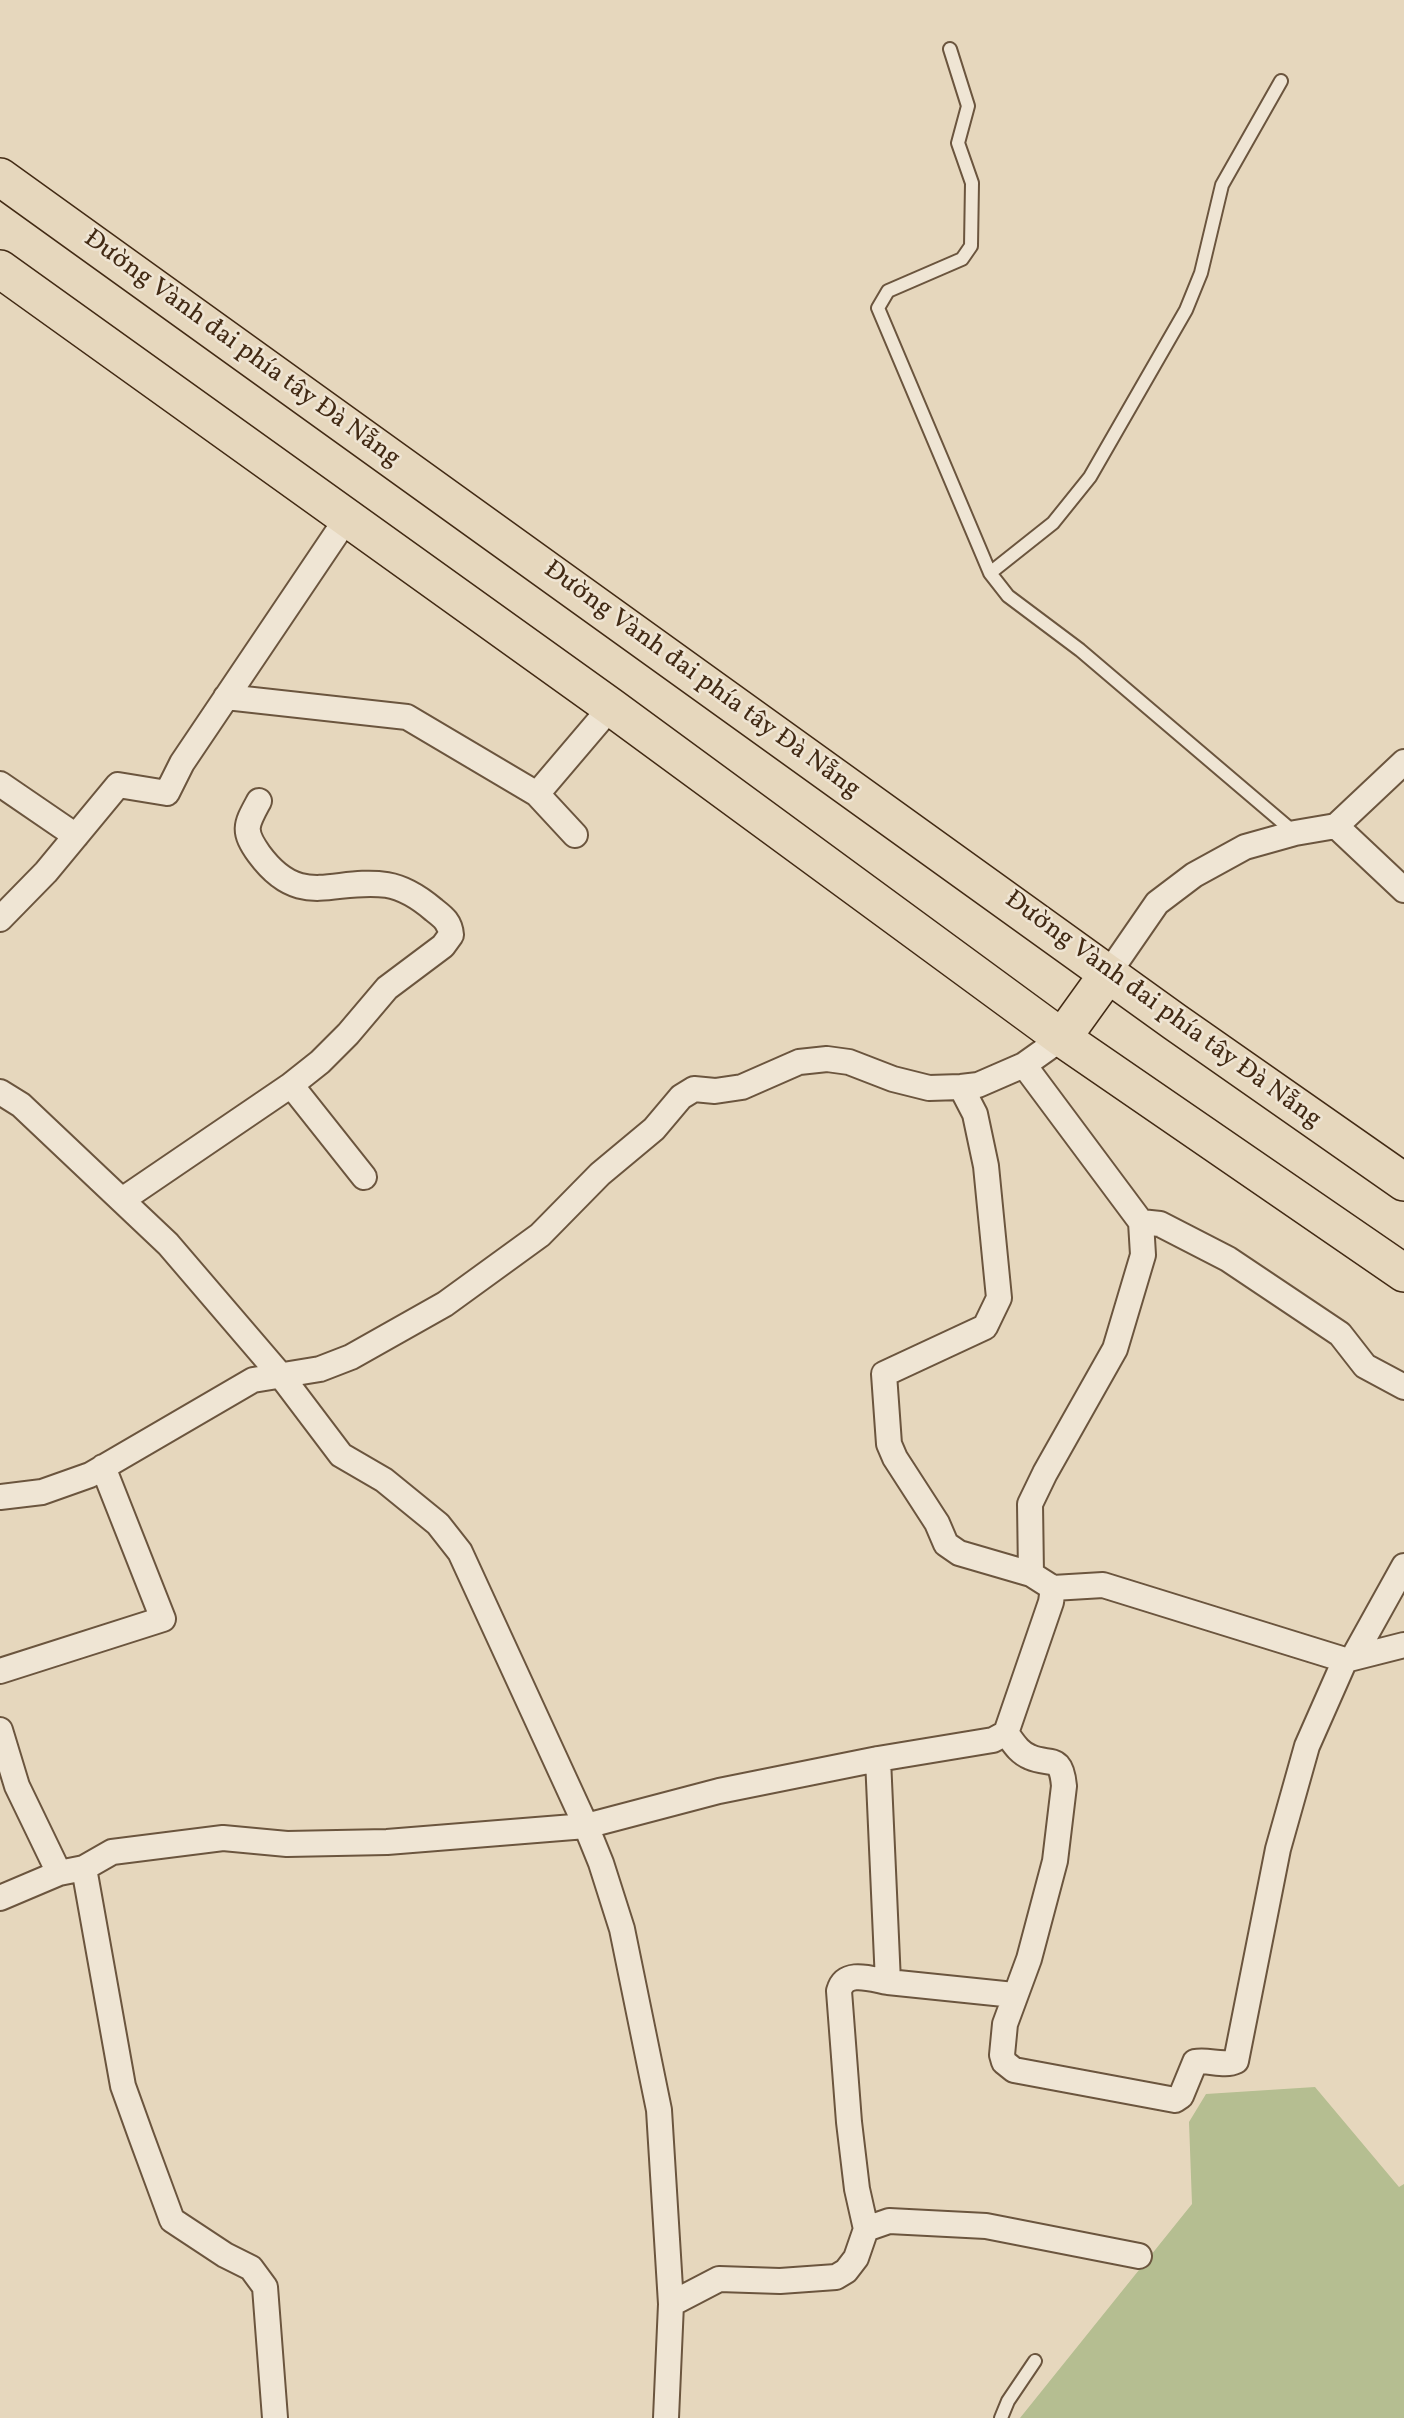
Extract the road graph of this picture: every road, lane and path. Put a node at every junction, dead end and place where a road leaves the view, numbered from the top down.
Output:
1 (950, 49) dead end
2 (1281, 81) dead end
3 (0, 177) edge
4 (0, 269) edge
5 (347, 518) junction
6 (990, 573) junction
7 (226, 697) junction
8 (611, 707) junction
9 (1404, 762) edge
10 (0, 784) edge
11 (537, 794) junction
12 (259, 801) dead end
13 (1336, 826) junction
14 (1295, 833) junction
15 (575, 835) dead end
16 (76, 836) junction
17 (1404, 890) edge
18 (0, 919) edge
19 (1108, 974) junction
20 (1062, 1038) junction
21 (1024, 1065) junction
22 (291, 1085) junction
23 (961, 1087) junction
24 (0, 1092) edge
25 (365, 1177) dead end
26 (1404, 1182) edge
27 (122, 1200) junction
28 (1141, 1222) junction
29 (1404, 1273) edge
30 (282, 1377) junction
31 (1404, 1387) edge
32 (103, 1467) junction
33 (0, 1497) edge
34 (1404, 1566) edge
35 (1031, 1574) junction
36 (1053, 1588) junction
37 (1404, 1645) edge
38 (1349, 1658) junction
39 (0, 1671) edge
40 (0, 1730) edge
41 (1006, 1733) junction
42 (878, 1759) junction
43 (586, 1826) junction
44 (84, 1868) junction
45 (59, 1874) junction
46 (0, 1898) edge
47 (888, 1982) junction
48 (1014, 1995) junction
49 (866, 2229) junction
50 (1139, 2256) dead end
51 (671, 2304) junction
52 (1035, 2361) dead end
53 (275, 2418) edge
54 (666, 2418) edge
55 (1001, 2418) edge

1 - 6 lane
2 - 6 lane
3 - 19 main road, Đường Vành đai phía tây Đà Nẵng
4 - 5 main road
5 - 7 street
5 - 8 main road
6 - 14 lane
7 - 11 street
7 - 16 street
8 - 11 street
8 - 20 main road
9 - 13 street
10 - 16 street
11 - 15 street
12 - 22 street
13 - 14 street
13 - 17 street
14 - 19 street
16 - 18 street
19 - 20 main road
19 - 26 main road, Đường Vành đai phía tây Đà Nẵng
20 - 21 street
20 - 29 main road
21 - 23 street
21 - 28 street
22 - 25 street
22 - 27 street
23 - 30 street
23 - 35 street
24 - 27 street
27 - 30 street
28 - 31 street
28 - 35 street
30 - 32 street
30 - 43 street
32 - 33 street
32 - 39 street
34 - 38 street
35 - 36 street
36 - 38 street
36 - 41 street
37 - 38 street
38 - 48 street
40 - 45 street
41 - 42 street
41 - 48 street
42 - 43 street
42 - 47 street
43 - 44 street
43 - 51 street
44 - 45 street
44 - 53 street
45 - 46 street
47 - 48 street
47 - 49 street
49 - 50 street
49 - 51 street
51 - 54 street
52 - 55 lane

